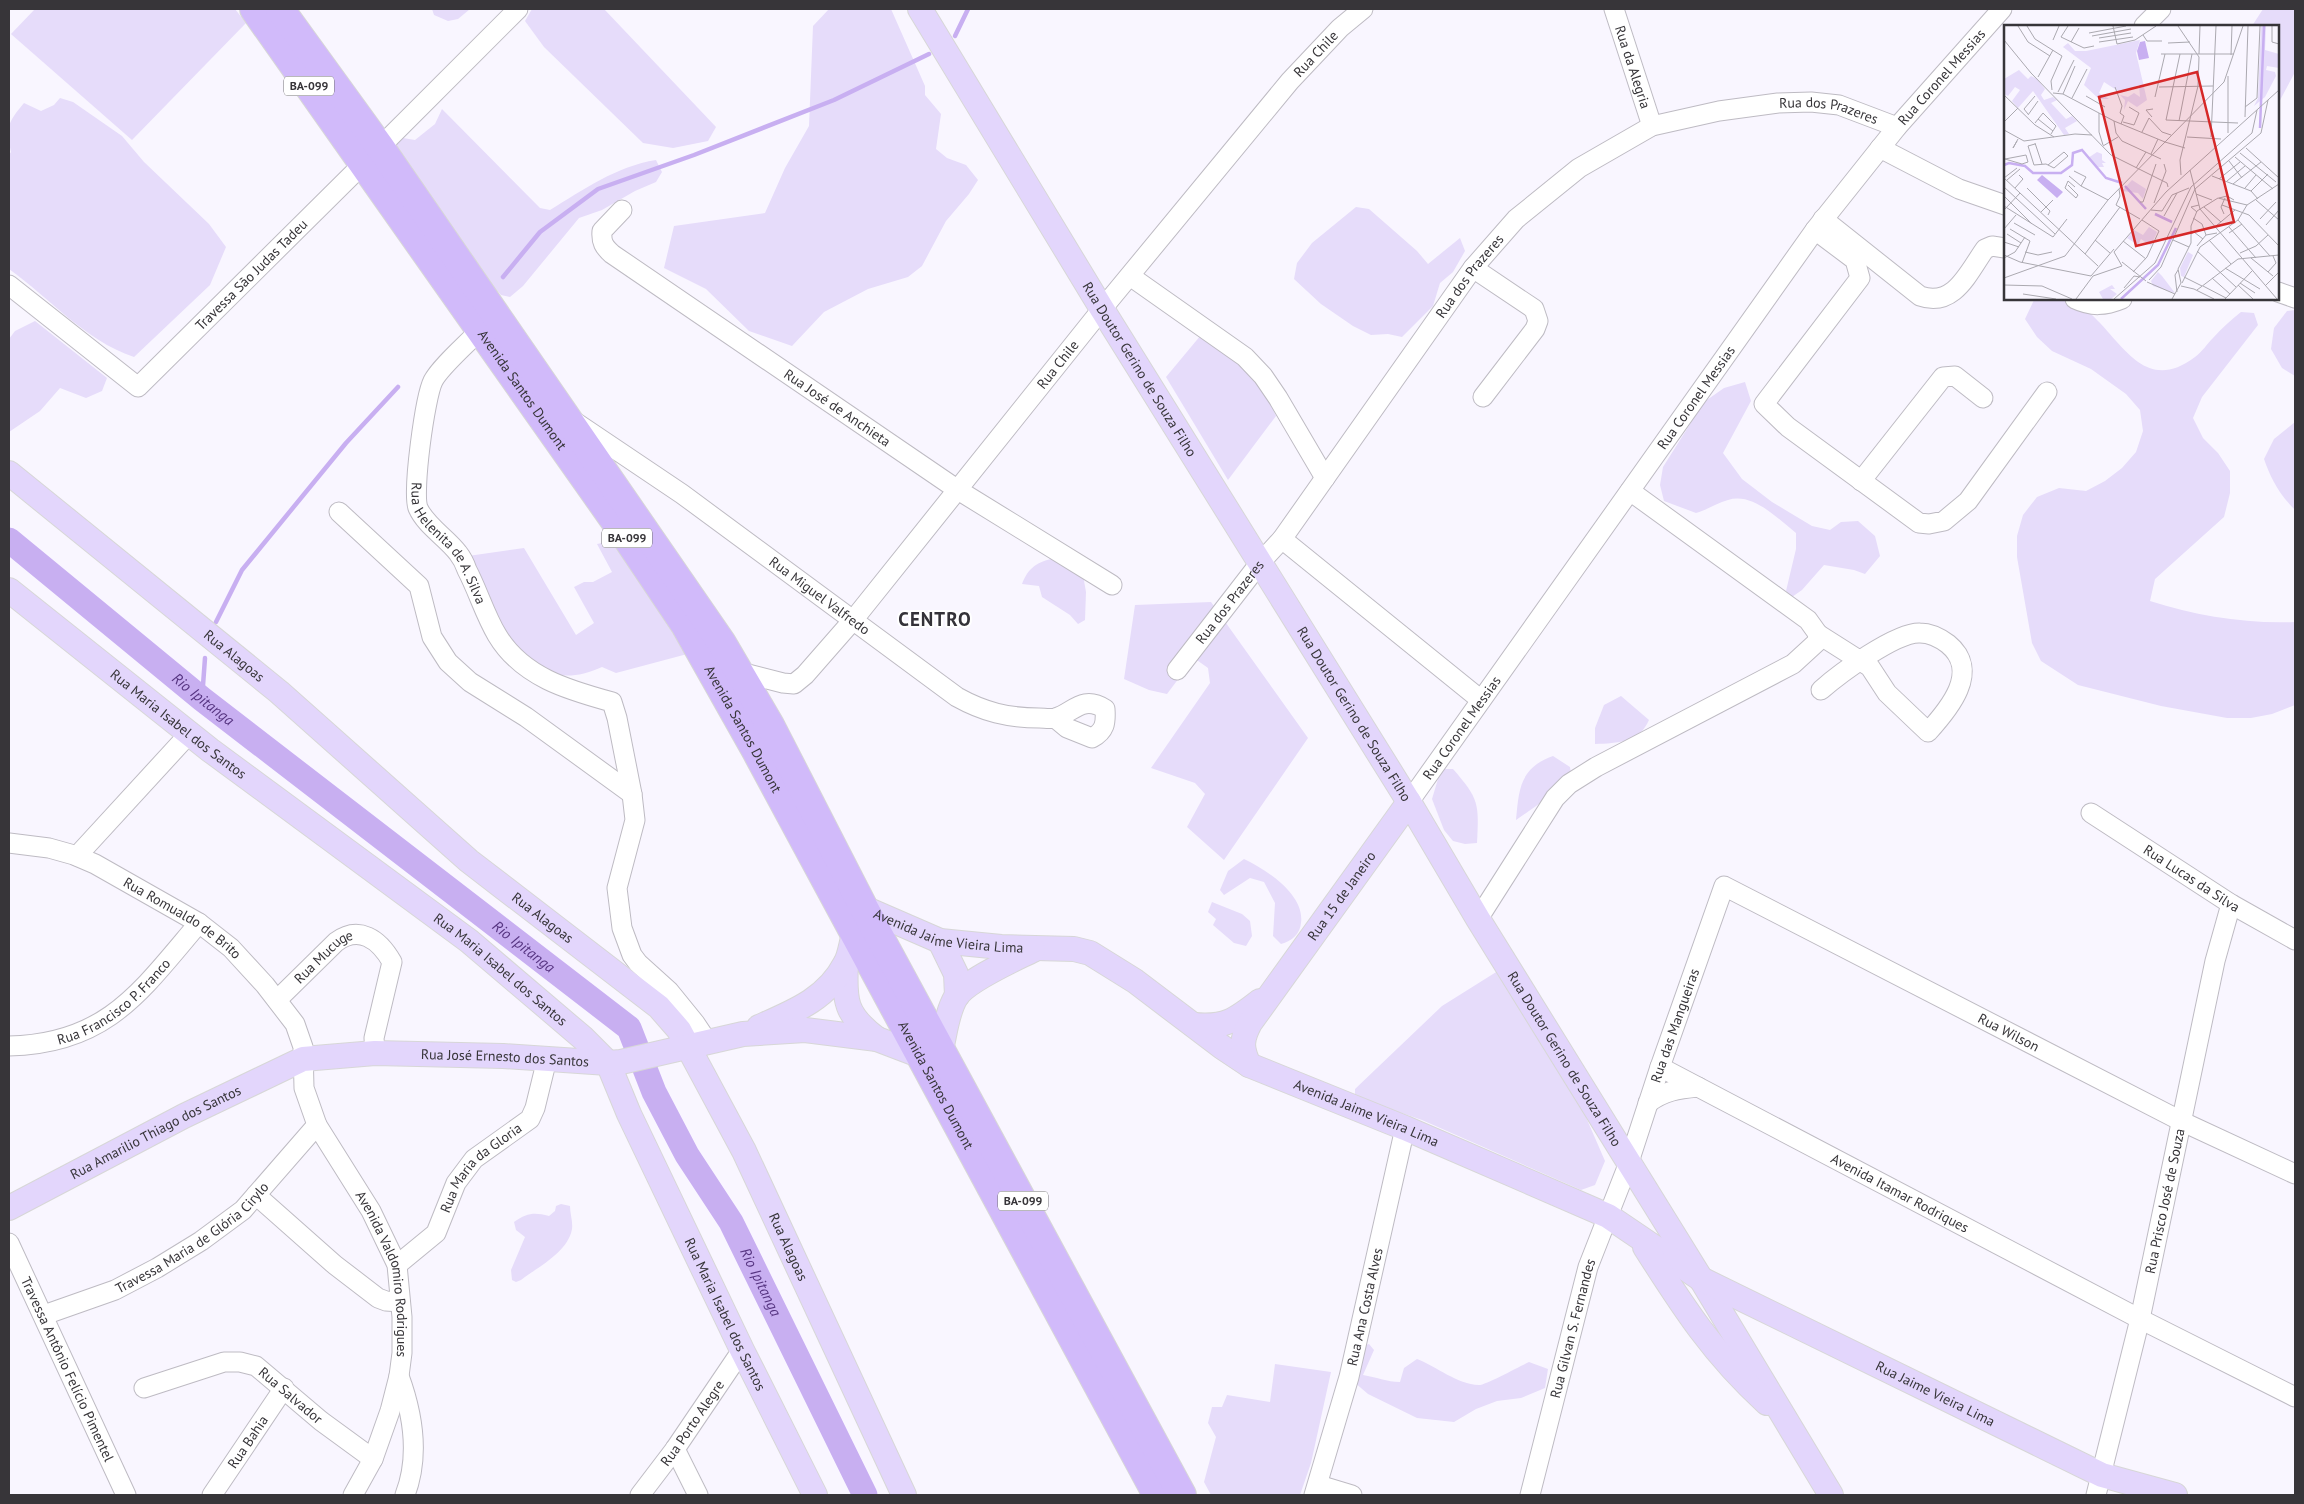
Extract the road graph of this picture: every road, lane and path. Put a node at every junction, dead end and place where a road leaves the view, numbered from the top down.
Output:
1 (254, 9) edge
2 (280, 9) edge
3 (518, 9) edge
4 (920, 9) edge
5 (1362, 9) edge
6 (1614, 9) edge
7 (2002, 9) edge
8 (2162, 9) edge
9 (2145, 25) edge
10 (1652, 126) junction
11 (1897, 127) junction
12 (1880, 148) junction
13 (372, 155) junction
14 (2004, 205) edge
15 (622, 210) dead end
16 (1819, 224) junction
17 (2004, 248) edge
18 (1473, 268) junction
19 (1887, 270) junction
20 (1130, 276) junction
21 (1860, 278) junction
22 (9, 285) edge
23 (2279, 292) edge
24 (2295, 298) edge
25 (2077, 300) edge
26 (2119, 300) edge
27 (1102, 309) junction
28 (479, 331) junction
29 (2047, 392) dead end
30 (1483, 397) dead end
31 (1983, 398) dead end
32 (565, 415) junction
33 (9, 473) edge
34 (1325, 478) junction
35 (1861, 481) junction
36 (958, 490) junction
37 (1630, 490) junction
38 (339, 512) dead end
39 (1282, 539) junction
40 (1259, 564) junction
41 (1112, 585) dead end
42 (9, 590) edge
43 (854, 620) junction
44 (1818, 634) junction
45 (1860, 660) junction
46 (1177, 670) dead end
47 (740, 672) junction
48 (1821, 690) dead end
49 (1481, 700) junction
50 (1055, 718) junction
51 (189, 734) junction
52 (632, 794) junction
53 (1409, 802) junction
54 (2091, 812) dead end
55 (9, 843) edge
56 (76, 856) junction
57 (1724, 886) joint
58 (2231, 904) junction
59 (864, 908) junction
60 (1478, 919) junction
61 (199, 923) junction
62 (854, 934) junction
63 (940, 940) junction
64 (2295, 940) edge
65 (1036, 949) junction
66 (846, 963) junction
67 (1274, 990) junction
68 (957, 996) junction
69 (277, 1000) junction
70 (1194, 1025) junction
71 (743, 1034) junction
72 (877, 1039) junction
73 (9, 1046) edge
74 (688, 1046) junction
75 (930, 1052) junction
76 (375, 1053) junction
77 (303, 1059) junction
78 (547, 1059) junction
79 (615, 1062) junction
80 (1249, 1065) junction
81 (1660, 1067) junction
82 (1698, 1087) junction
83 (1648, 1103) junction
84 (2183, 1122) junction
85 (317, 1125) junction
86 (1405, 1128) junction
87 (1628, 1165) junction
88 (2295, 1174) edge
89 (256, 1196) junction
90 (9, 1208) edge
91 (1608, 1216) junction
92 (1639, 1238) junction
93 (9, 1243) edge
94 (397, 1266) junction
95 (1701, 1280) junction
96 (400, 1302) junction
97 (44, 1315) junction
98 (2140, 1319) junction
99 (742, 1350) junction
100 (398, 1376) junction
101 (144, 1388) dead end
102 (284, 1388) junction
103 (2295, 1397) edge
104 (1785, 1419) junction
105 (675, 1449) junction
106 (373, 1459) junction
107 (2099, 1485) edge
108 (1316, 1490) edge
109 (126, 1495) edge
110 (212, 1495) edge
111 (353, 1495) edge
112 (405, 1495) edge
113 (640, 1495) edge
114 (698, 1495) edge
115 (815, 1495) edge
116 (904, 1495) edge
117 (1157, 1495) edge
118 (1182, 1495) edge
119 (1352, 1495) edge
120 (1530, 1495) edge
121 (1831, 1495) edge
122 (2175, 1495) edge

1 - 13 highway, Avenida Santos Dumont / BA-099
2 - 13 highway, Avenida Santos Dumont / BA-099
3 - 13 street, Travessa São Judas Tadeu
4 - 27 main road, Rua Doutor Gerino de Souza Filho
5 - 20 street, Rua Chile
6 - 10 street, Rua da Alegria
7 - 11 street, Rua Coronel Messias
8 - 9 street
10 - 11 street, Rua dos Prazeres
10 - 18 street, Rua dos Prazeres
11 - 12 street, Rua Coronel Messias
12 - 14 street
12 - 16 street, Rua Coronel Messias
13 - 22 street, Travessa São Judas Tadeu
13 - 28 highway, Avenida Santos Dumont / BA-099
13 - 32 highway, Avenida Santos Dumont / BA-099
15 - 36 street, Rua José de Anchieta
16 - 19 street
16 - 21 street
16 - 37 street, Rua Coronel Messias
17 - 19 street
18 - 30 street
18 - 34 street, Rua dos Prazeres
19 - 21 street
20 - 27 street, Rua Chile
20 - 34 street
21 - 35 street
23 - 24 street
25 - 26 street
27 - 36 street, Rua Chile
27 - 40 main road, Rua Doutor Gerino de Souza Filho
28 - 52 street, Rua Helenita de A. Silva
28 - 62 highway, Avenida Santos Dumont / BA-099
29 - 35 street
31 - 35 street
32 - 43 street, Rua Miguel Valfredo
32 - 47 highway, Avenida Santos Dumont / BA-099
33 - 74 main road, Rua Alagoas
34 - 39 street, Rua dos Prazeres
36 - 41 street, Rua José de Anchieta
36 - 43 street, Rua Chile
37 - 44 street
37 - 49 street, Rua Coronel Messias
38 - 52 street
39 - 40 street, Rua dos Prazeres
39 - 49 street
40 - 46 street, Rua dos Prazeres
40 - 53 main road, Rua Doutor Gerino de Souza Filho
42 - 51 main road, Rua Maria Isabel dos Santos
43 - 47 street, Rua Chile
43 - 50 street, Rua Miguel Valfredo
44 - 45 street
44 - 60 street
45 - 45 street
45 - 48 street
47 - 59 highway, Avenida Santos Dumont / BA-099
49 - 53 street, Rua Coronel Messias
50 - 50 street, Rua Miguel Valfredo
51 - 56 street
51 - 79 main road, Rua Maria Isabel dos Santos
52 - 74 street
53 - 60 main road, Rua Doutor Gerino de Souza Filho
53 - 67 main road, Rua 15 de Janeiro
54 - 58 street, Rua Lucas da Silva
55 - 56 street, Rua Romualdo de Brito
56 - 61 street, Rua Romualdo de Brito
57 - 81 street, Rua das Mangueiras
57 - 84 street, Rua Wilson
58 - 64 street, Rua Lucas da Silva
58 - 84 street, Rua Prisco José de Souza
59 - 63 main road, Avenida Jaime Vieira Lima
59 - 75 highway, Avenida Santos Dumont / BA-099
60 - 87 main road, Rua Doutor Gerino de Souza Filho
61 - 69 street, Rua Romualdo de Brito
61 - 73 street, Rua Francisco P. Franco
62 - 66 main road, Rua José Ernesto dos Santos
62 - 75 highway, Avenida Santos Dumont / BA-099
63 - 65 main road, Avenida Jaime Vieira Lima
63 - 68 main road
65 - 68 main road, Avenida Jaime Vieira Lima
65 - 70 main road, Avenida Jaime Vieira Lima
66 - 71 main road, Rua José Ernesto dos Santos
66 - 72 main road
67 - 70 main road, Rua 15 de Janeiro
67 - 80 main road, Rua 15 de Janeiro
68 - 75 main road
69 - 76 street, Rua Mucuge
69 - 77 street, Rua Romualdo de Brito
70 - 80 main road, Avenida Jaime Vieira Lima
71 - 72 main road, Rua José Ernesto dos Santos
71 - 74 main road, Rua José Ernesto dos Santos
72 - 75 main road, Rua José Ernesto dos Santos
74 - 79 main road, Rua José Ernesto dos Santos
74 - 116 main road, Rua Alagoas
75 - 117 highway, Avenida Santos Dumont / BA-099
75 - 118 highway, Avenida Santos Dumont / BA-099
76 - 77 main road, Rua José Ernesto dos Santos
76 - 78 main road, Rua José Ernesto dos Santos
77 - 85 street, Avenida Valdomiro Rodrigues
77 - 90 main road, Rua Amarilio Thiago dos Santos
78 - 79 main road, Rua José Ernesto dos Santos
78 - 94 street, Rua Maria da Gloria
79 - 99 main road, Rua Maria Isabel dos Santos
80 - 86 main road, Avenida Jaime Vieira Lima
81 - 82 street, Avenida Itamar Rodriques
81 - 83 street, Rua das Mangueiras
82 - 83 street
82 - 98 street, Avenida Itamar Rodriques
83 - 87 street, Rua das Mangueiras
84 - 88 street, Rua Wilson
84 - 98 street, Rua Prisco José de Souza
85 - 89 street, Travessa Maria de Glória Cirylo
85 - 94 street, Avenida Valdomiro Rodrigues
86 - 91 main road, Avenida Jaime Vieira Lima
86 - 108 street, Rua Ana Costa Alves
87 - 91 street, Rua Gilvan S. Fernandes
87 - 95 main road, Rua Doutor Gerino de Souza Filho
89 - 96 street
89 - 97 street, Travessa Maria de Glória Cirylo
91 - 92 main road, Avenida Jaime Vieira Lima
91 - 120 street, Rua Gilvan S. Fernandes
92 - 95 main road, Avenida Jaime Vieira Lima
92 - 104 main road, Rua Doutor Gerino de Souza Filho
93 - 97 street, Travessa Antônio Felício Pimentel
94 - 96 street, Avenida Valdomiro Rodrigues
95 - 104 main road, Rua Doutor Gerino de Souza Filho
95 - 107 main road, Rua Jaime Vieira Lima
96 - 100 street, Avenida Valdomiro Rodrigues
97 - 109 street, Travessa Antônio Felício Pimentel
98 - 103 street, Avenida Itamar Rodriques
98 - 107 street, Rua Prisco José de Souza
99 - 105 street, Rua Porto Alegre
99 - 115 main road, Rua Maria Isabel dos Santos
100 - 106 street, Avenida Valdomiro Rodrigues
100 - 112 street
101 - 102 street, Rua Salvador
102 - 106 street, Rua Salvador
102 - 110 street, Rua Bahia
104 - 121 main road, Rua Doutor Gerino de Souza Filho
105 - 113 street, Rua Porto Alegre
105 - 114 street
106 - 111 street, Avenida Valdomiro Rodrigues
107 - 122 main road, Rua Jaime Vieira Lima
108 - 119 street, Rua Ana Costa Alves

